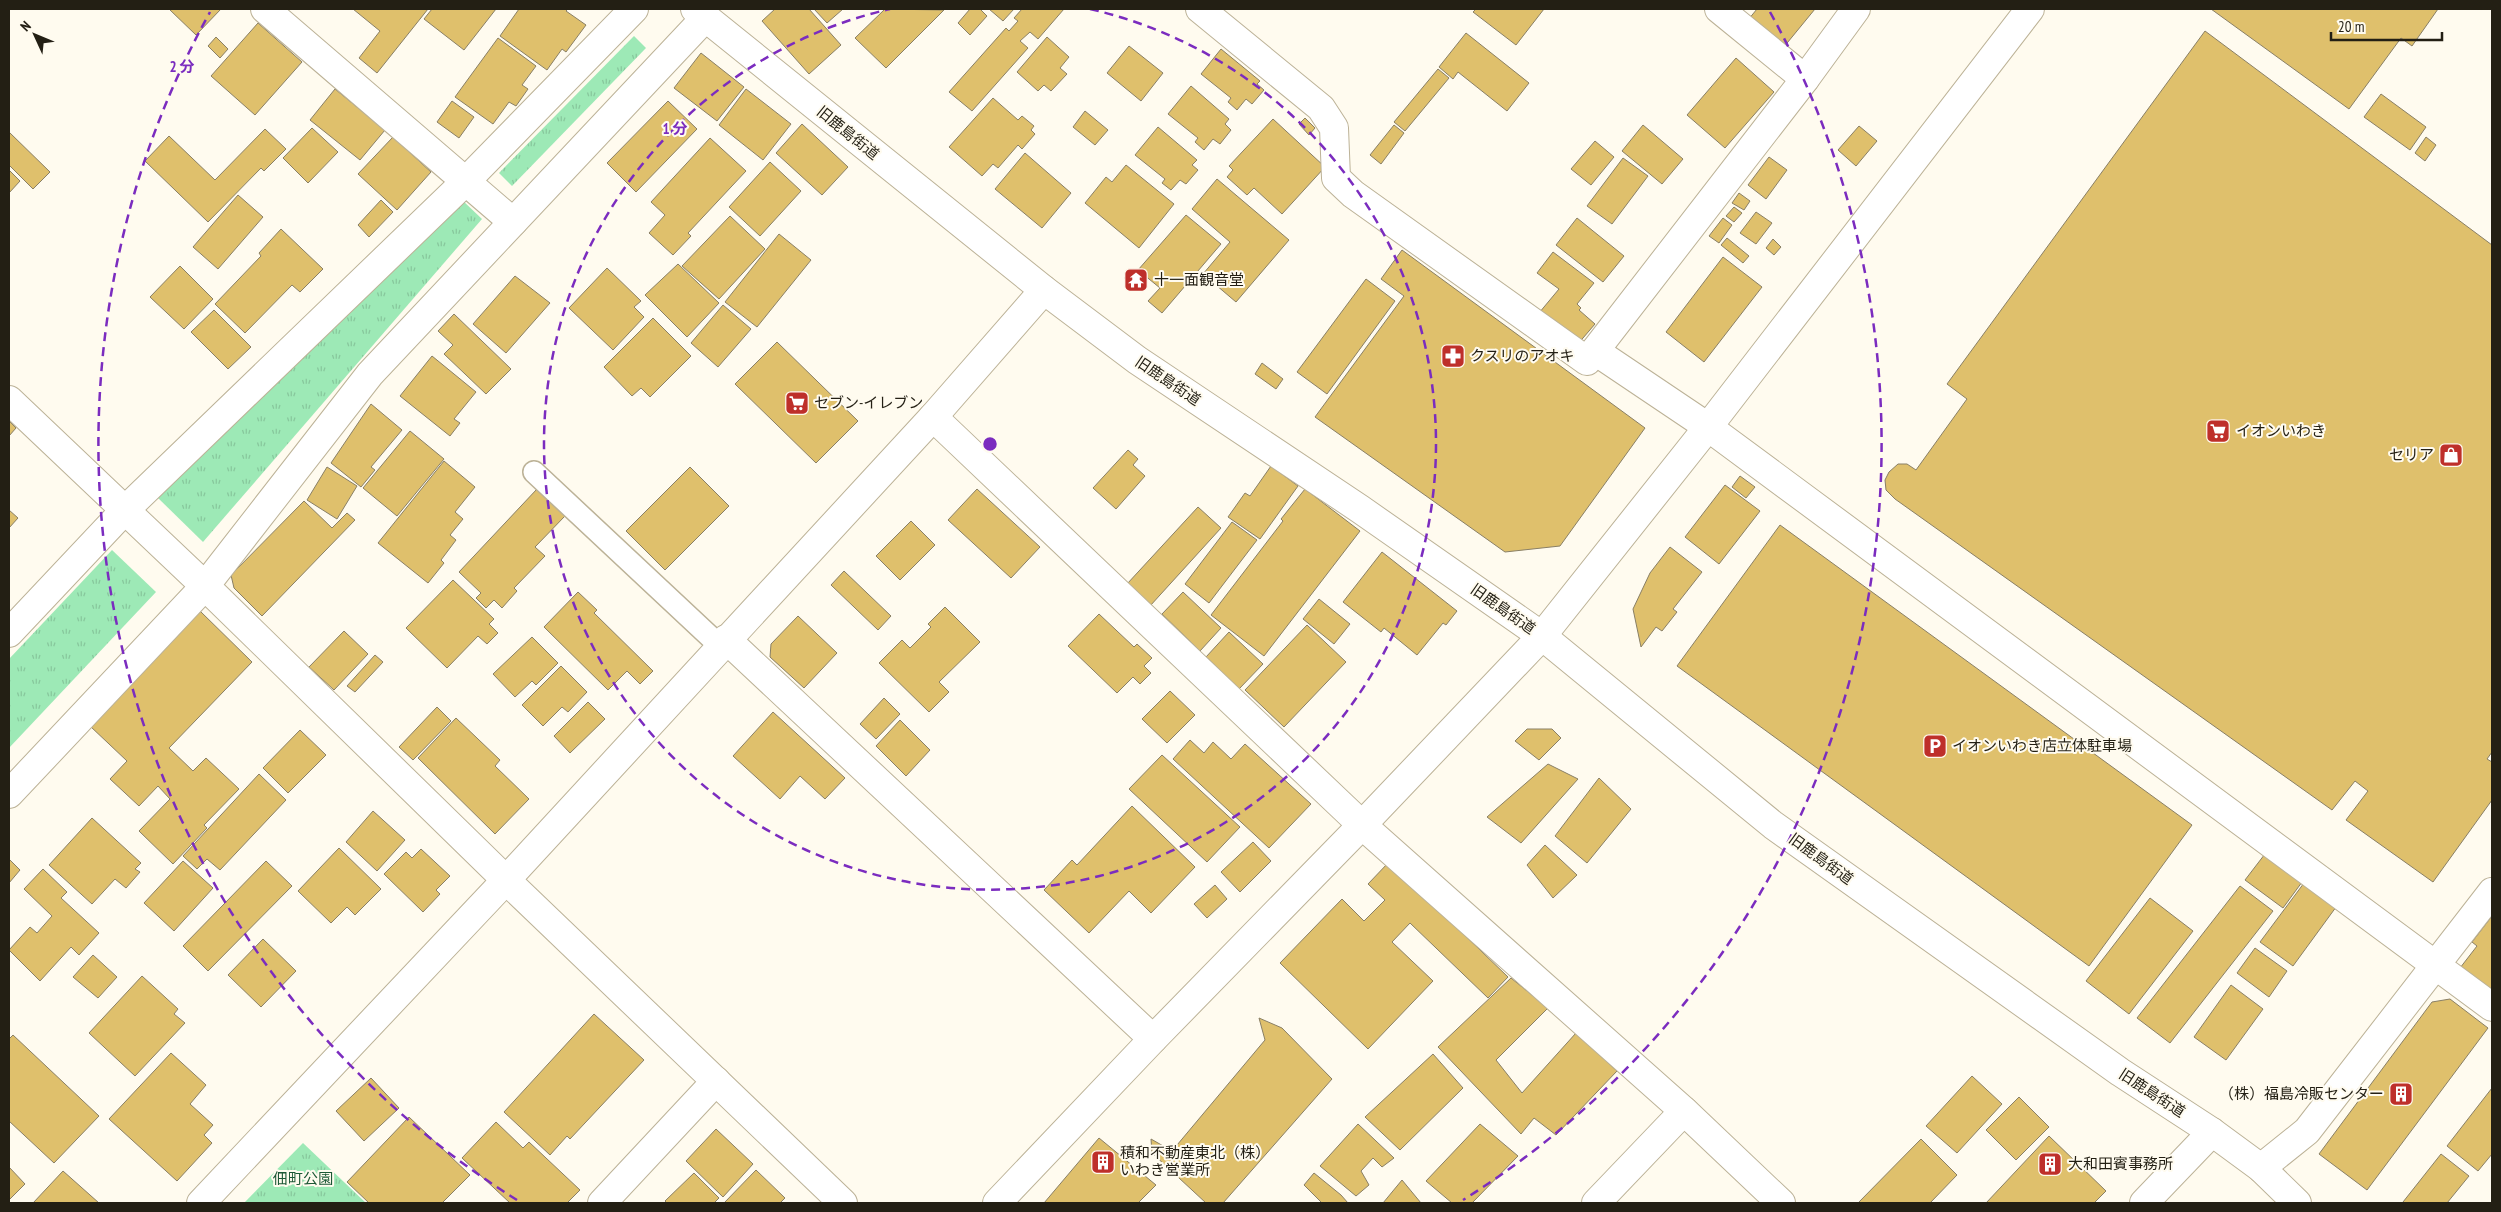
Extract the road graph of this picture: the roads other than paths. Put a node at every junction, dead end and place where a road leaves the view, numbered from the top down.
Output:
1 (265, 9) edge
2 (634, 9) edge
3 (1200, 9) edge
4 (1719, 9) edge
5 (1856, 9) edge
6 (2030, 9) edge
7 (705, 12) edge
8 (1805, 79) junction
9 (466, 181) junction
10 (514, 222) junction
11 (1044, 290) junction
12 (1595, 351) junction
13 (9, 400) edge
14 (933, 417) junction
15 (1708, 427) junction
16 (534, 472) dead end
17 (124, 511) junction
18 (205, 586) junction
19 (9, 632) edge
20 (1542, 636) junction
21 (723, 643) junction
22 (9, 794) edge
23 (1362, 825) junction
24 (506, 880) junction
25 (2492, 892) edge
26 (2436, 965) junction
27 (2492, 1007) edge
28 (1153, 1039) junction
29 (716, 1081) junction
30 (1684, 1111) junction
31 (2212, 1132) junction
32 (2261, 1168) junction
33 (201, 1203) edge
34 (602, 1203) edge
35 (843, 1203) edge
36 (997, 1203) edge
37 (1596, 1203) edge
38 (1781, 1203) edge
39 (2144, 1203) edge
40 (2297, 1203) edge

1 - 9 street
2 - 9 street
3 - 12 street
4 - 8 street
5 - 8 street
6 - 15 street
7 - 10 street
7 - 11 street, 旧鹿島街道
8 - 12 street
9 - 10 street
9 - 17 street
10 - 18 street
11 - 14 street
11 - 20 street, 旧鹿島街道
12 - 15 street
13 - 17 street
14 - 21 street
14 - 23 street
15 - 20 street
15 - 26 street
16 - 21 lane
17 - 18 street
17 - 19 street
18 - 22 street
18 - 24 street
20 - 23 street
20 - 31 street, 旧鹿島街道
21 - 24 street
21 - 28 street
23 - 28 street
23 - 30 street
24 - 29 street
24 - 33 street
25 - 26 street
26 - 27 street
26 - 32 street
28 - 36 street
29 - 34 street
29 - 35 street
30 - 37 street
30 - 38 street
31 - 32 street, 旧鹿島街道
31 - 39 street
32 - 40 street, 旧鹿島街道

